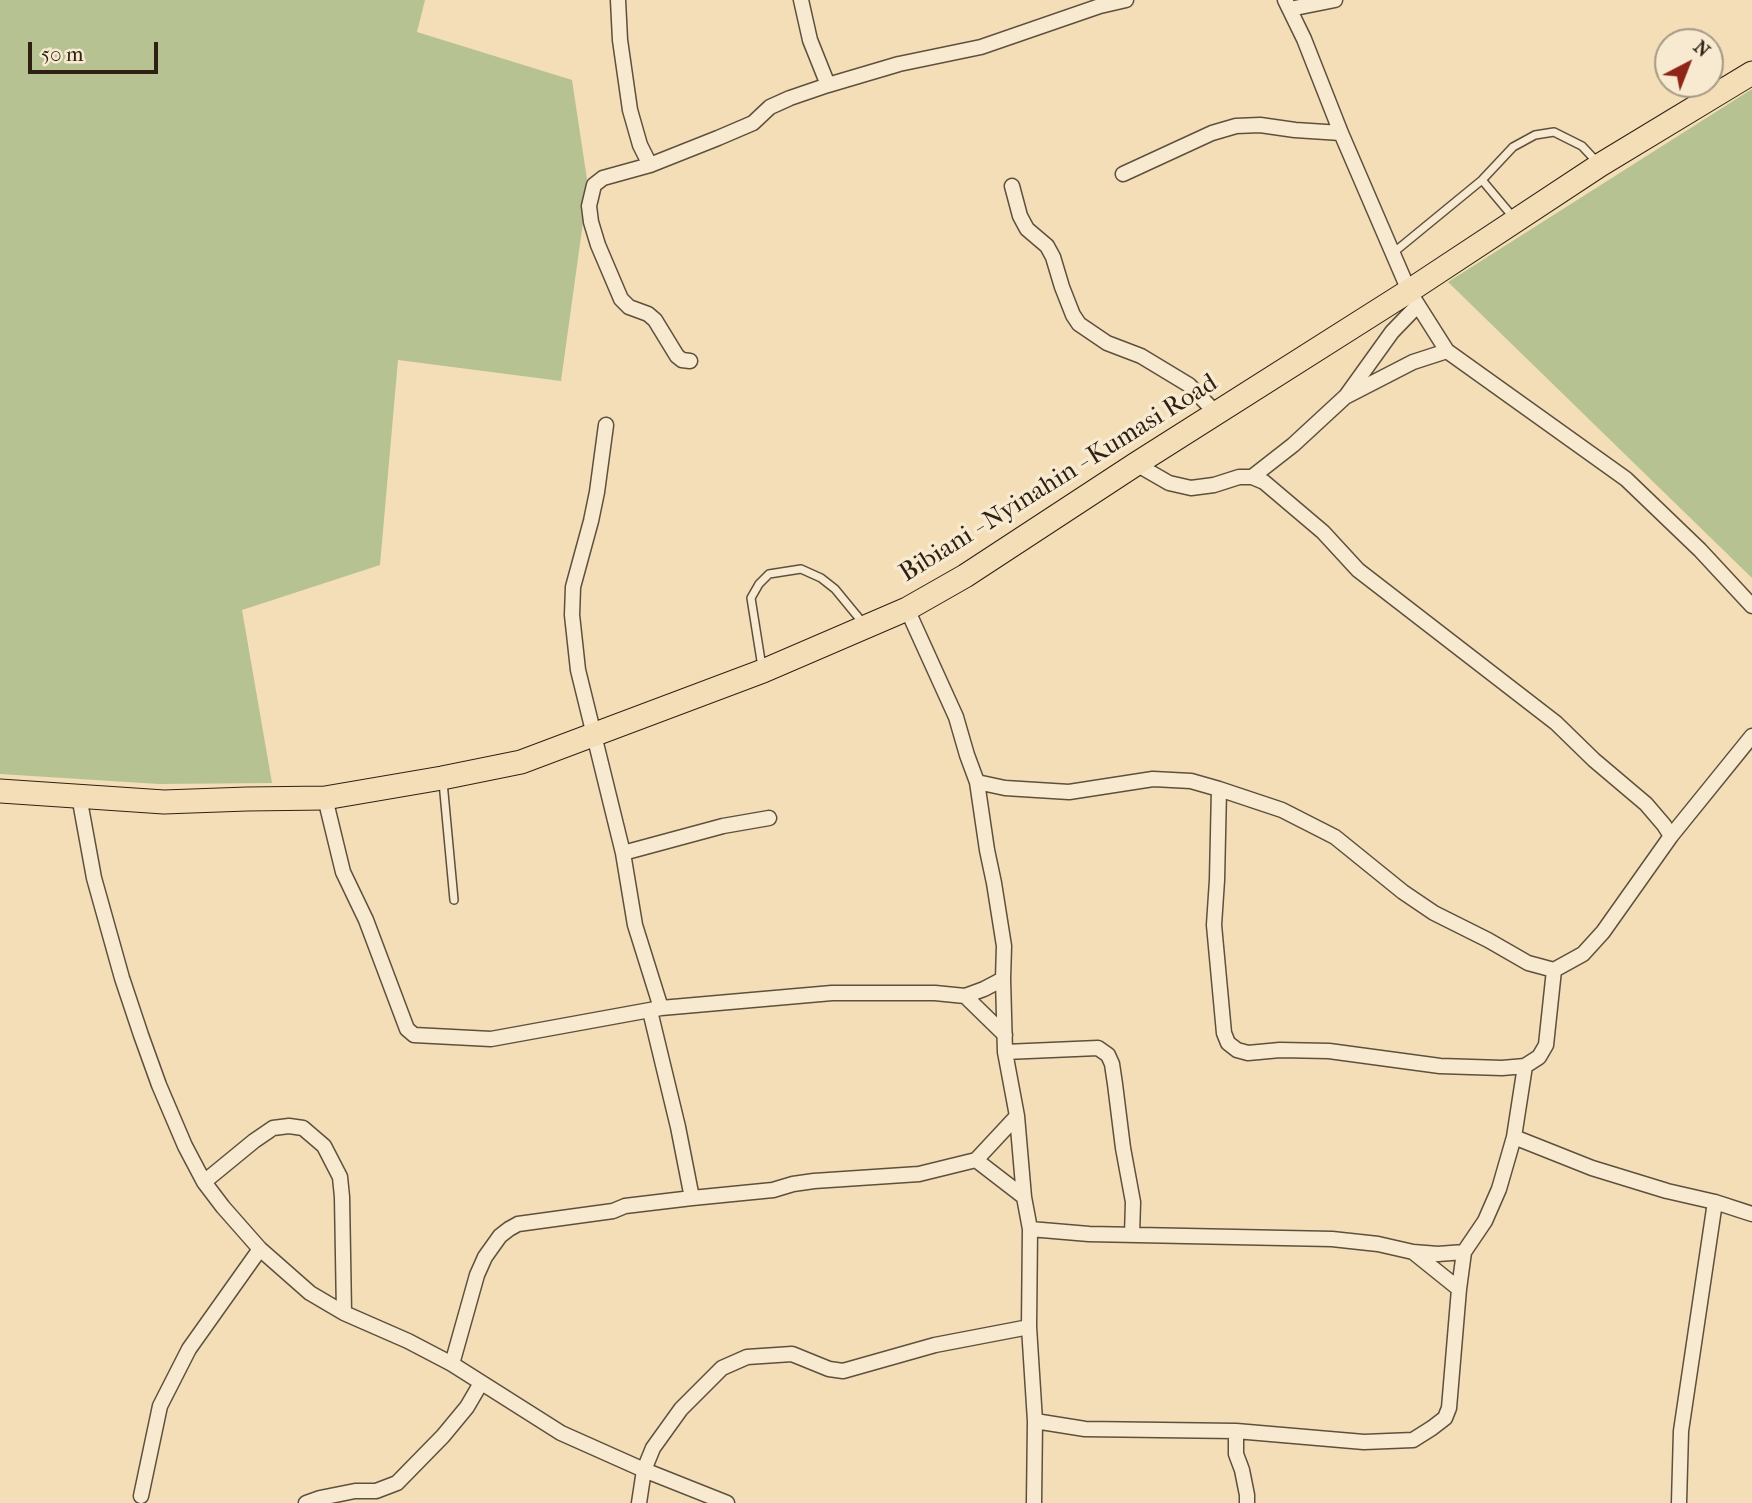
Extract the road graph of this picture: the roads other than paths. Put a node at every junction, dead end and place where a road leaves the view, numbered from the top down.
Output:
1 (618, 0) edge
2 (802, 0) edge
3 (1126, 0) edge
4 (1335, 0) edge
5 (1099, 3) edge
6 (1287, 4) edge
7 (1752, 72) edge
8 (828, 85) junction
9 (1341, 133) junction
10 (650, 165) junction
11 (1600, 165) junction
12 (1123, 174) dead end
13 (1482, 180) junction
14 (1012, 186) dead end
15 (1516, 220) junction
16 (1393, 254) junction
17 (1413, 298) junction
18 (1447, 351) junction
19 (690, 361) dead end
20 (1345, 397) junction
21 (1216, 413) junction
22 (606, 425) dead end
23 (1136, 464) junction
24 (1252, 477) junction
25 (1752, 606) edge
26 (907, 609) junction
27 (866, 628) junction
28 (763, 671) junction
29 (593, 735) junction
30 (1752, 736) edge
31 (442, 778) junction
32 (977, 782) junction
33 (1219, 789) junction
34 (0, 791) edge
35 (79, 796) junction
36 (325, 798) junction
37 (769, 818) dead end
38 (1671, 836) junction
39 (623, 853) junction
40 (454, 900) dead end
41 (1553, 970) junction
42 (1003, 979) junction
43 (965, 996) junction
44 (656, 1009) junction
45 (1005, 1035) junction
46 (1005, 1052) junction
47 (1525, 1066) junction
48 (1017, 1116) junction
49 (1514, 1137) junction
50 (976, 1160) junction
51 (204, 1182) junction
52 (1024, 1197) junction
53 (692, 1198) junction
54 (1715, 1202) junction
55 (1752, 1214) edge
56 (1030, 1229) junction
57 (1132, 1235) junction
58 (260, 1249) junction
59 (1413, 1252) junction
60 (1464, 1252) junction
61 (1459, 1289) junction
62 (344, 1312) junction
63 (1029, 1327) junction
64 (452, 1363) junction
65 (481, 1382) junction
66 (1035, 1421) junction
67 (1236, 1431) junction
68 (645, 1470) junction
69 (385, 1489) junction
70 (141, 1496) dead end
71 (306, 1503) edge
72 (379, 1503) edge
73 (639, 1503) edge
74 (726, 1503) edge
75 (1034, 1503) edge
76 (1247, 1503) edge
77 (1679, 1503) edge

1 - 10 street
2 - 8 street
3 - 5 street
4 - 6 street
5 - 8 street
6 - 9 street
7 - 11 main road, Bibiani - Nyinahin - Kumasi Road
8 - 10 street
9 - 12 street
9 - 16 street
10 - 19 street
11 - 13 lane
11 - 15 main road, Bibiani - Nyinahin - Kumasi Road
13 - 15 lane
13 - 16 lane
14 - 21 street
15 - 17 main road, Bibiani - Nyinahin - Kumasi Road
16 - 17 street
17 - 18 street
17 - 20 street
17 - 21 main road, Bibiani - Nyinahin - Kumasi Road
18 - 20 street
18 - 25 street
20 - 24 street
21 - 23 main road, Bibiani - Nyinahin - Kumasi Road
22 - 29 street
23 - 24 street
23 - 26 main road, Bibiani - Nyinahin - Kumasi Road
24 - 38 street
26 - 27 main road, Bibiani - Nyinahin - Kumasi Road
26 - 32 street
27 - 28 main road, Bibiani - Nyinahin - Kumasi Road
27 - 28 lane
28 - 29 main road, Bibiani - Nyinahin - Kumasi Road
29 - 31 main road, Bibiani - Nyinahin - Kumasi Road
29 - 39 street
30 - 38 street
31 - 36 main road, Bibiani - Nyinahin - Kumasi Road
31 - 40 lane
32 - 33 street
32 - 42 street
33 - 41 street
33 - 47 street
34 - 35 main road, Bibiani - Nyinahin - Kumasi Road
35 - 36 main road, Bibiani - Nyinahin - Kumasi Road
35 - 51 street
36 - 44 street
37 - 39 street
38 - 41 street
39 - 44 street
41 - 47 street
42 - 43 street
42 - 45 street
43 - 44 street
43 - 45 street
44 - 53 street
45 - 46 street
46 - 48 street
46 - 57 street
47 - 49 street
48 - 50 street
48 - 52 street
49 - 54 street
49 - 60 street
50 - 52 street
50 - 53 street
51 - 58 street
51 - 62 street
52 - 56 street
53 - 64 street
54 - 55 street
54 - 77 street
56 - 57 street
56 - 63 street
57 - 59 street
58 - 62 street
58 - 70 street
59 - 60 street
59 - 61 street
60 - 61 street
61 - 67 street
62 - 64 street
63 - 66 street
63 - 68 street
64 - 65 street
65 - 68 street
65 - 69 street
66 - 67 street
66 - 75 street
67 - 76 street
68 - 73 street
68 - 74 street
69 - 71 street
69 - 72 street

